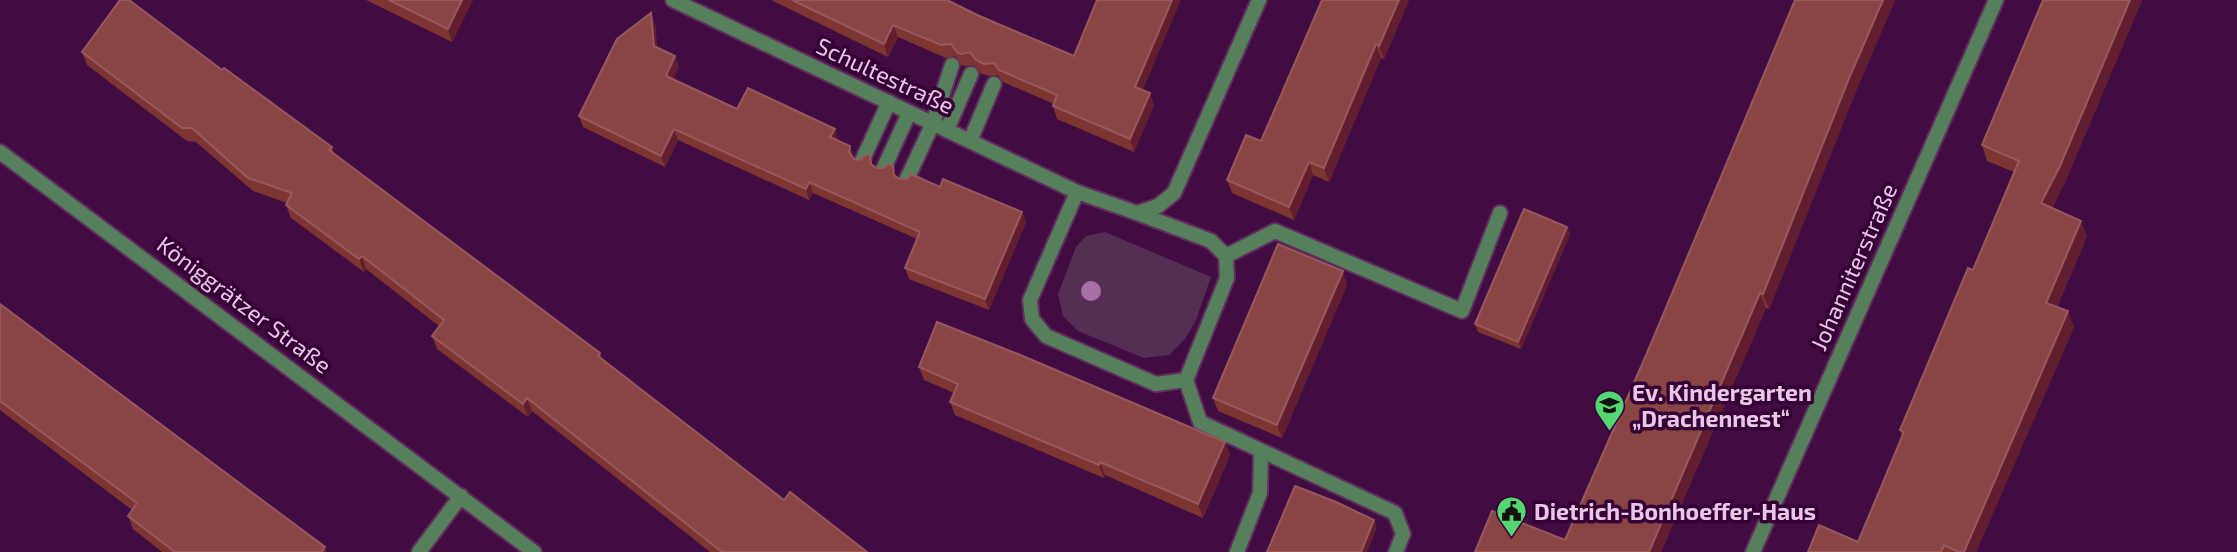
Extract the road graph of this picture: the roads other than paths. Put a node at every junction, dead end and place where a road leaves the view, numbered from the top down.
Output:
1 (675, 0) edge
2 (1259, 0) edge
3 (1996, 0) edge
4 (952, 65) edge
5 (971, 74) edge
6 (994, 84) edge
7 (889, 102) junction
8 (909, 113) junction
9 (933, 123) junction
10 (947, 130) junction
11 (971, 142) junction
12 (0, 152) edge
13 (862, 161) edge
14 (883, 170) edge
15 (906, 181) edge
16 (1077, 192) junction
17 (1137, 212) junction
18 (1500, 213) dead end
19 (1226, 256) junction
20 (1186, 380) junction
21 (1261, 451) junction
22 (461, 496) junction
23 (419, 552) edge
24 (534, 552) edge
25 (1237, 552) edge
26 (1396, 552) edge
27 (1753, 552) edge

1 - 7 street, Schultestraße
2 - 17 street
3 - 27 street, Johanniterstraße
4 - 9 street
5 - 10 street
6 - 11 street
7 - 8 street, Schultestraße
7 - 13 street
8 - 9 street, Schultestraße
8 - 14 street
9 - 10 street, Schultestraße
9 - 15 street
10 - 11 street, Schultestraße
11 - 16 street, Schultestraße
12 - 22 street, Königgrätzer Straße
16 - 17 street, Schultestraße
16 - 20 street
17 - 19 street, Schultestraße
18 - 19 street
19 - 20 street
20 - 21 street
21 - 25 street
21 - 26 street
22 - 23 street
22 - 24 street, Königgrätzer Straße

